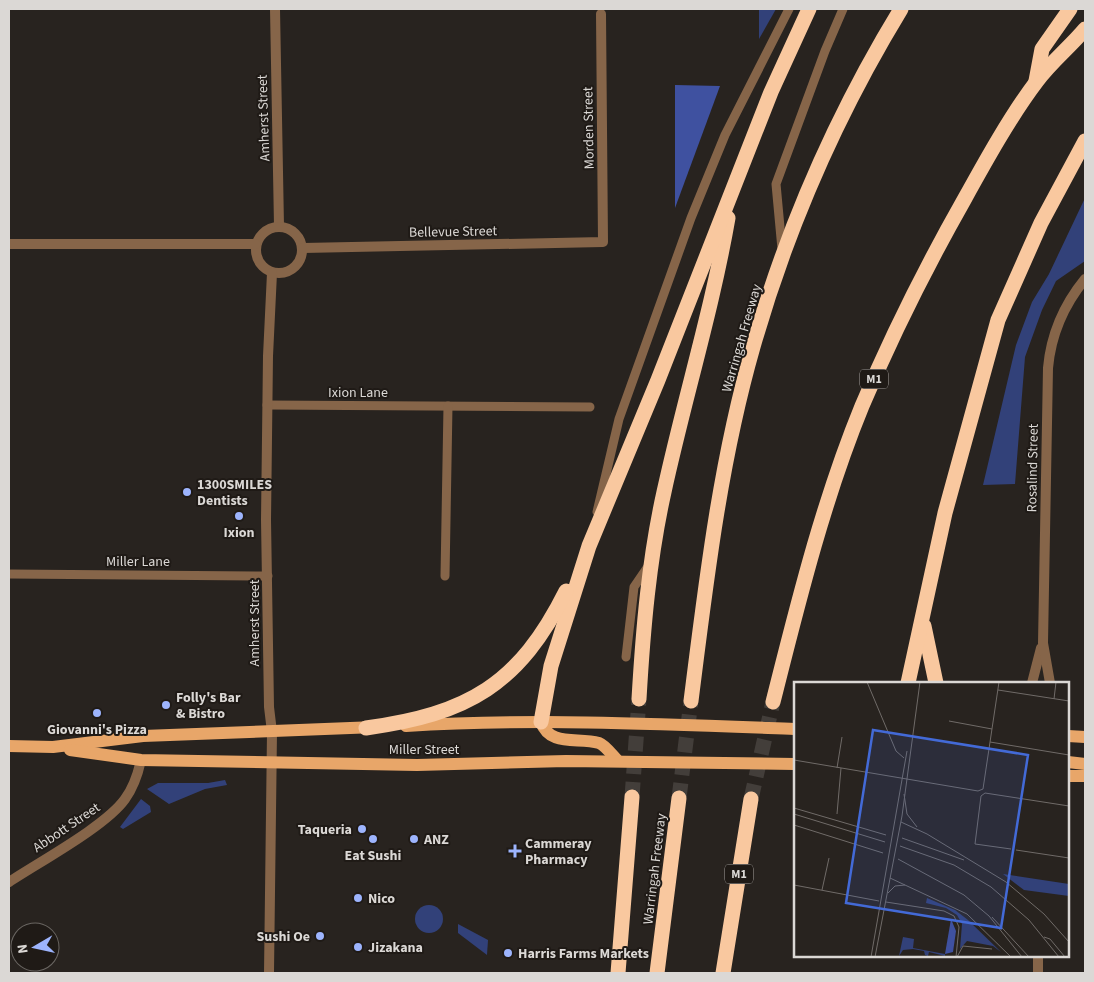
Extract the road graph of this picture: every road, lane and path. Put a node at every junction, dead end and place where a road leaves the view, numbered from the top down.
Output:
1 (275, 9) edge
2 (789, 9) edge
3 (809, 9) edge
4 (843, 9) edge
5 (901, 9) edge
6 (1070, 9) edge
7 (601, 14) dead end
8 (1085, 29) edge
9 (1036, 82) junction
10 (1085, 141) edge
11 (735, 182) junction
12 (280, 226) junction
13 (603, 242) joint
14 (9, 244) edge
15 (256, 244) junction
16 (302, 248) junction
17 (782, 257) junction
18 (272, 273) junction
19 (1085, 279) edge
20 (267, 405) junction
21 (448, 406) junction
22 (590, 407) dead end
23 (589, 546) junction
24 (654, 558) junction
25 (9, 574) edge
26 (268, 576) junction
27 (445, 576) dead end
28 (923, 618) junction
29 (1043, 643) junction
30 (626, 657) dead end
31 (908, 682) edge
32 (936, 682) edge
33 (1032, 682) edge
34 (1050, 682) edge
35 (640, 699) tunnel mouth
36 (691, 701) tunnel mouth
37 (773, 702) tunnel mouth
38 (541, 722) junction
39 (366, 728) junction
40 (794, 729) edge
41 (272, 732) junction
42 (1069, 736) edge
43 (1085, 738) edge
44 (9, 746) edge
45 (53, 747) junction
46 (141, 760) junction
47 (272, 762) junction
48 (618, 762) junction
49 (1069, 762) edge
50 (794, 764) edge
51 (1085, 764) edge
52 (1069, 776) edge
53 (1085, 776) edge
54 (632, 797) tunnel mouth
55 (679, 798) tunnel mouth
56 (751, 799) tunnel mouth
57 (9, 882) edge
58 (1038, 957) edge
59 (269, 973) edge
60 (618, 973) edge
61 (657, 973) edge
62 (723, 973) edge
63 (1038, 973) edge

1 - 12 street, Amherst Street
2 - 23 lane
3 - 11 highway
4 - 17 lane
5 - 17 highway, Warringah Freeway
6 - 9 highway, M1
7 - 13 street, Morden Street
8 - 9 highway, M1
9 - 37 highway, M1
10 - 28 highway
11 - 23 highway
11 - 24 highway
12 - 15 street
12 - 16 street
13 - 16 street, Bellevue Street
14 - 15 street
15 - 18 street
16 - 18 street
17 - 36 highway, Warringah Freeway
18 - 20 street, Amherst Street
19 - 29 street, Rosalind Street
20 - 21 lane, Ixion Lane
20 - 26 street, Amherst Street
21 - 22 lane, Ixion Lane
21 - 27 lane
23 - 38 highway
23 - 39 highway
24 - 30 lane
24 - 35 highway
25 - 26 lane, Miller Lane
26 - 41 street, Amherst Street
28 - 31 highway
28 - 32 highway
29 - 33 street, Rosalind Street
29 - 34 street, Rosalind Street
38 - 39 main road, Miller Street
38 - 40 main road, Miller Street
38 - 48 main road
39 - 41 main road, Miller Street
41 - 45 main road, Miller Street
41 - 47 street, Amherst Street
42 - 43 main road
44 - 45 main road, Miller Street
45 - 46 main road, Miller Street
46 - 47 main road, Miller Street
46 - 57 street, Abbott Street
47 - 48 main road, Miller Street
47 - 59 street, Amherst Street
48 - 50 main road, Miller Street
49 - 51 main road
52 - 53 main road
54 - 60 highway
55 - 61 highway, Warringah Freeway
56 - 62 highway, M1
58 - 63 street

